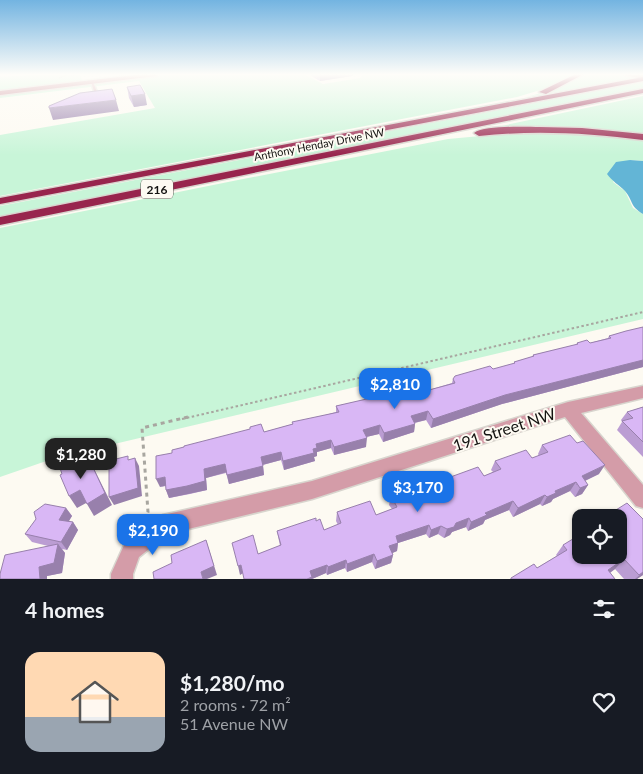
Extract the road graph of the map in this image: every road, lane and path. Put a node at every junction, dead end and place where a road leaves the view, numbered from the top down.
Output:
1 (502, 101) edge
2 (522, 101) edge
3 (593, 101) edge
4 (346, 136) junction
5 (643, 137) edge
6 (314, 157) junction
7 (0, 201) edge
8 (0, 221) edge
9 (643, 312) edge
10 (643, 392) edge
11 (568, 408) junction
12 (643, 498) edge
13 (142, 527) dead end
14 (122, 579) edge

1 - 4 highway
2 - 4 highway, Anthony Henday Drive NW / 216
3 - 6 highway, Anthony Henday Drive NW / 216
4 - 7 highway, Anthony Henday Drive NW / 216
5 - 6 highway
6 - 8 highway, Anthony Henday Drive NW / 216
9 - 13 path
10 - 11 street, 191 Street NW
11 - 12 street
11 - 14 street, 191 Street NW

